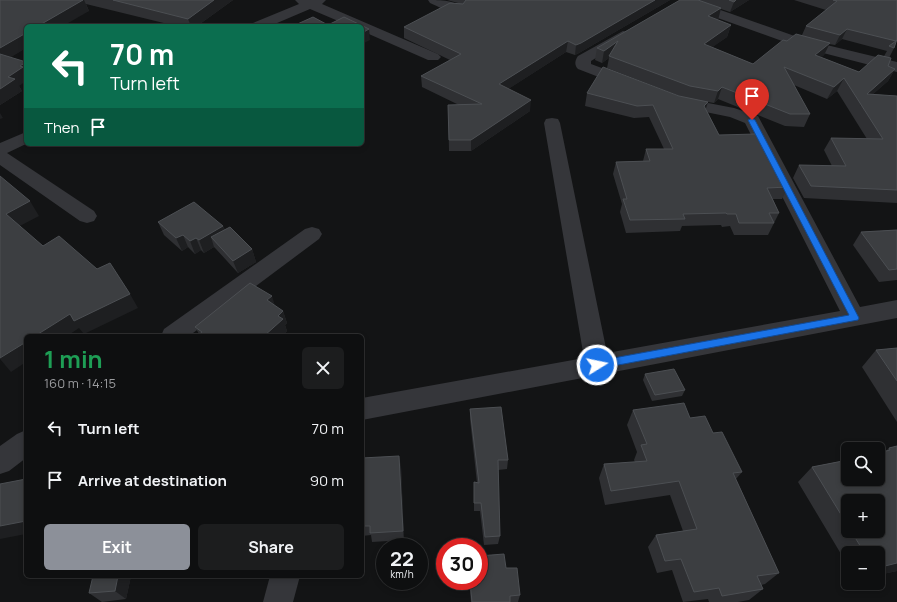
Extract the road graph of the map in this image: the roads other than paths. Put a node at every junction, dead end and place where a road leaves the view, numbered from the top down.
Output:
1 (435, 0) edge
2 (310, 1) edge
3 (680, 2) edge
4 (458, 10) edge
5 (262, 24) edge
6 (361, 24) edge
7 (364, 26) edge
8 (636, 28) edge
9 (433, 57) dead end
10 (897, 67) edge
11 (639, 88) edge
12 (660, 96) edge
13 (552, 123) dead end
14 (24, 138) edge
15 (0, 150) edge
16 (0, 157) edge
17 (87, 216) dead end
18 (312, 234) dead end
19 (897, 309) edge
20 (854, 318) junction
21 (175, 334) edge
22 (597, 365) junction
23 (364, 409) edge
24 (24, 444) edge
25 (0, 462) edge
26 (284, 578) edge
27 (278, 602) edge

1 - 4 street
2 - 5 street
2 - 6 street
3 - 10 street
7 - 9 street
8 - 11 street
12 - 20 street
13 - 22 street
14 - 15 street
16 - 17 street
18 - 21 street
19 - 20 street
20 - 22 street
22 - 23 street
24 - 25 street
26 - 27 street

